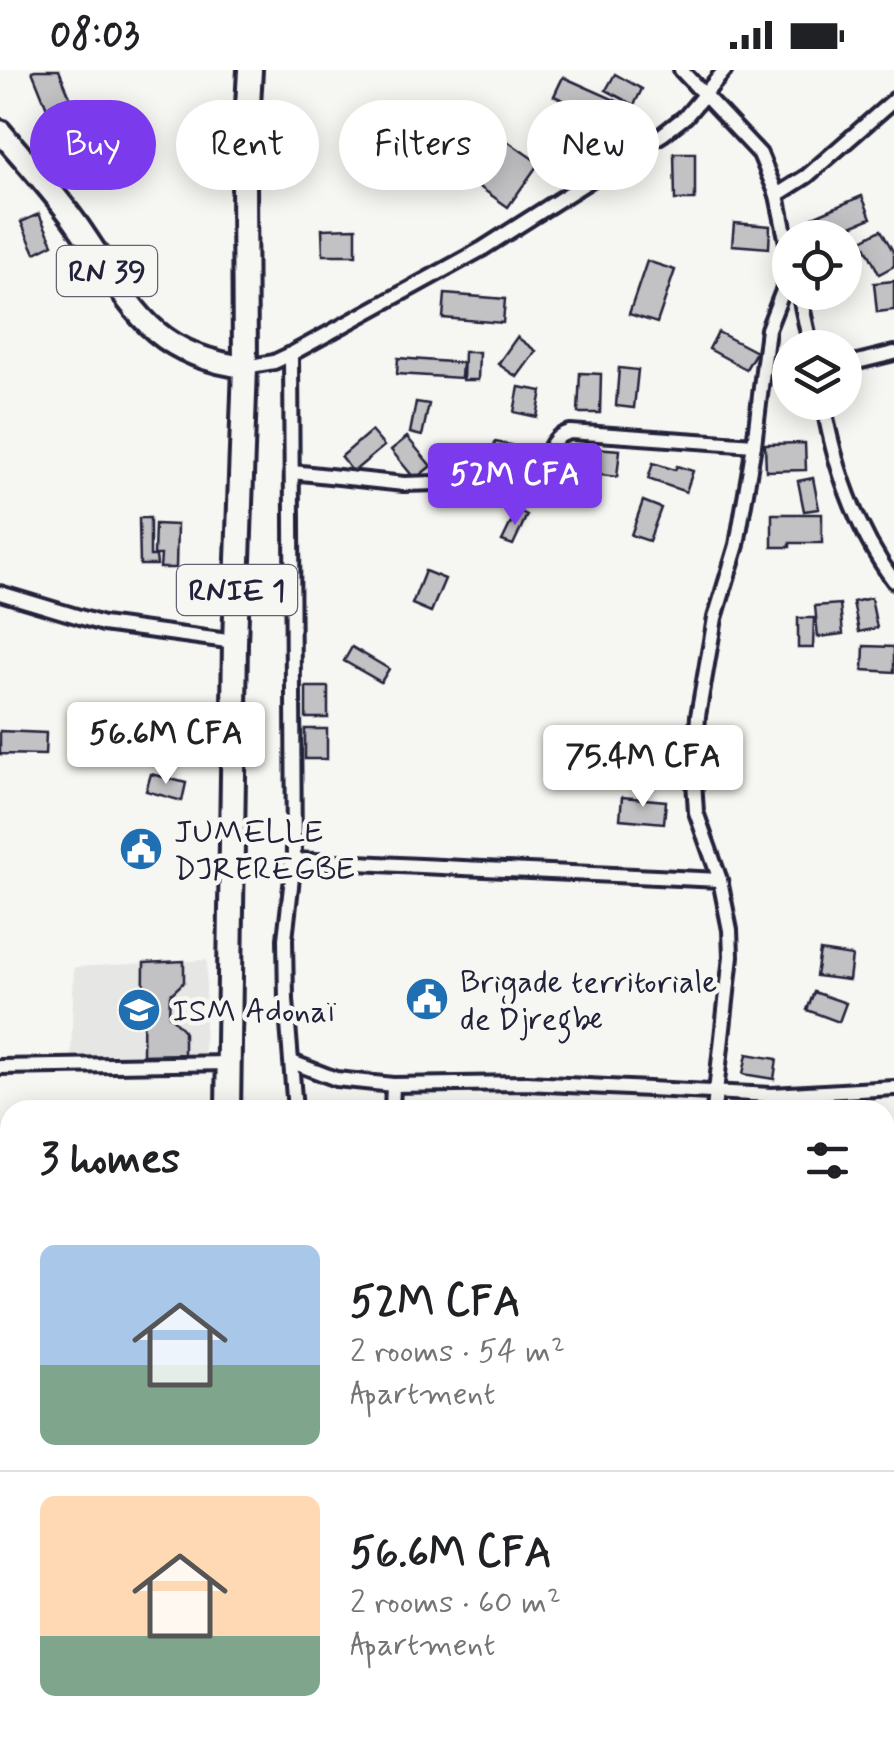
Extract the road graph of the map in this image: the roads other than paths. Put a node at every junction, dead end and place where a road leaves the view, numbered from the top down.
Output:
1 (250, 70) edge
2 (681, 70) edge
3 (725, 70) edge
4 (707, 94) junction
5 (894, 100) edge
6 (3, 139) edge
7 (777, 195) junction
8 (782, 220) edge
9 (775, 310) edge
10 (894, 352) edge
11 (291, 354) junction
12 (862, 360) edge
13 (245, 368) junction
14 (826, 420) edge
15 (754, 446) junction
16 (292, 472) junction
17 (894, 581) edge
18 (0, 593) edge
19 (235, 642) junction
20 (294, 860) junction
21 (720, 880) junction
22 (292, 1062) junction
23 (229, 1063) junction
24 (0, 1067) edge
25 (393, 1085) junction
26 (894, 1088) edge
27 (716, 1092) junction
28 (228, 1100) edge
29 (294, 1100) edge
30 (392, 1100) edge
31 (715, 1100) edge

1 - 13 highway, RNIE 1
2 - 4 street
3 - 4 street
4 - 7 street
4 - 11 street
5 - 7 street
6 - 13 main road, RN 39
7 - 8 street
9 - 15 street
10 - 12 street
11 - 13 street
11 - 16 street
13 - 19 highway, RNIE 1
14 - 17 street
15 - 16 street
15 - 21 street
16 - 20 street
18 - 19 street
19 - 23 highway, RNIE 1
20 - 21 street
20 - 22 street
21 - 27 street
22 - 25 street
22 - 29 street
23 - 24 street
23 - 28 highway, RNIE 1
25 - 27 street
25 - 30 street
26 - 27 street
27 - 31 street

